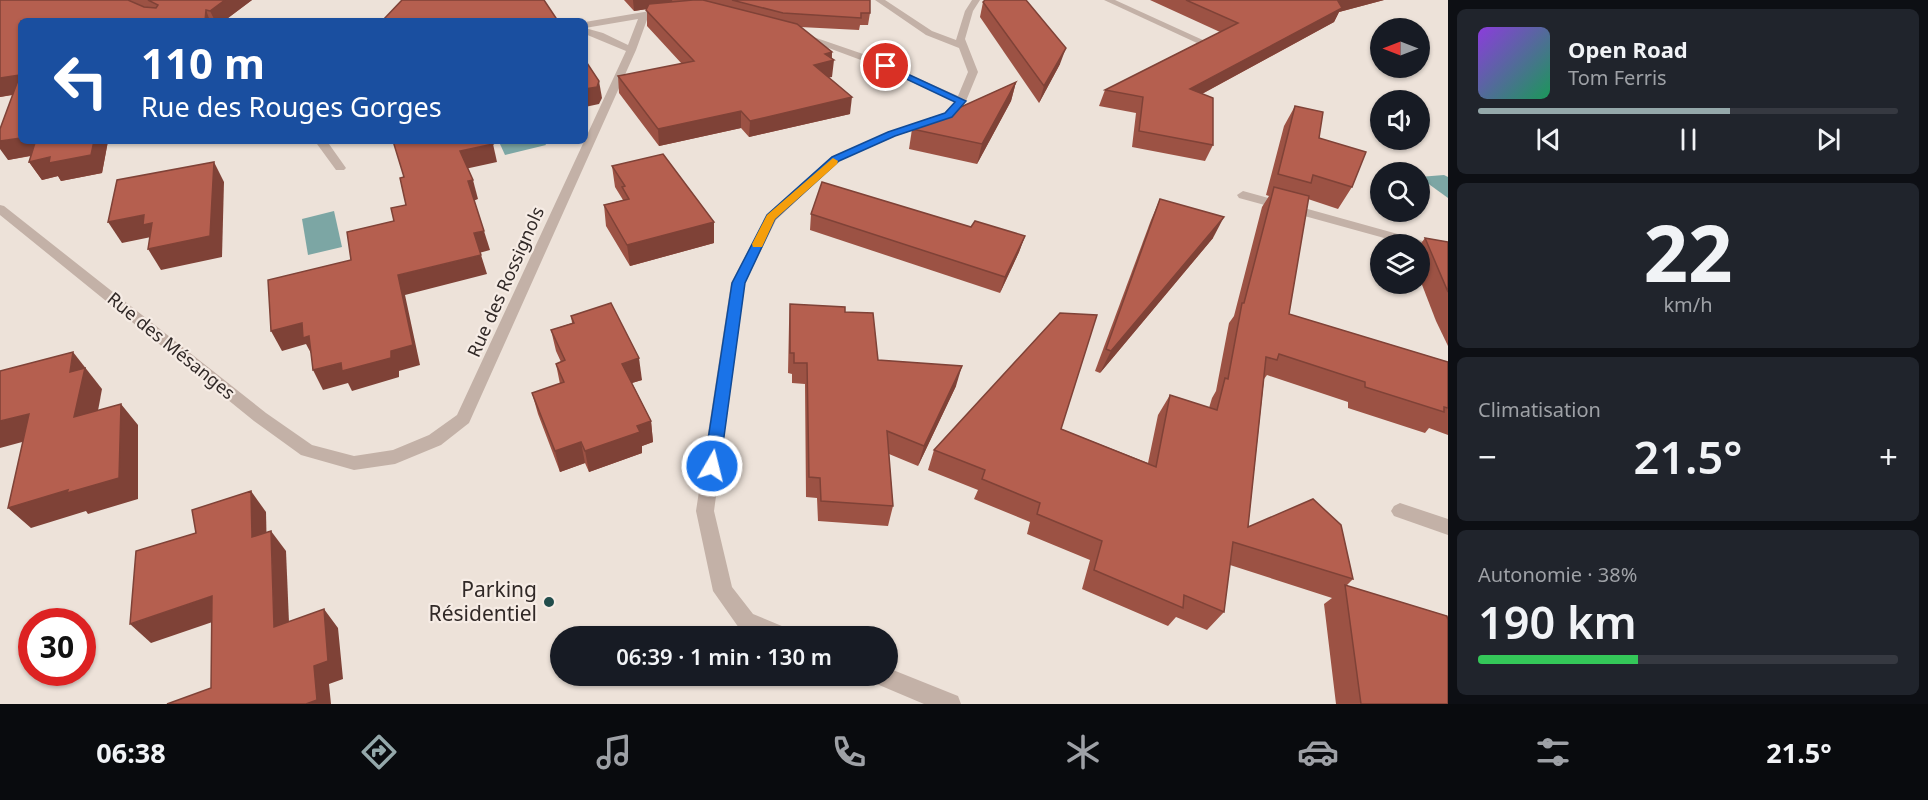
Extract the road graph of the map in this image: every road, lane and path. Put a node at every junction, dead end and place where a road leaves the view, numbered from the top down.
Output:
1 (879, 0) edge
2 (976, 0) edge
3 (1108, 0) edge
4 (663, 12) edge
5 (644, 15) junction
6 (588, 24) edge
7 (588, 32) edge
8 (790, 32) edge
9 (1200, 41) edge
10 (963, 46) junction
11 (631, 50) junction
12 (961, 101) junction
13 (323, 144) edge
14 (339, 168) dead end
15 (1243, 195) dead end
16 (0, 209) edge
17 (1448, 252) edge
18 (354, 464) joint
19 (1400, 511) dead end
20 (1448, 527) edge
21 (758, 626) edge
22 (898, 683) edge
23 (950, 704) edge

1 - 10 street
2 - 10 street
3 - 9 street
4 - 5 street
5 - 6 street
5 - 11 street, Rue des Rossignols
7 - 11 street
8 - 12 street
10 - 12 street
11 - 18 street, Rue des Rossignols
12 - 21 street
13 - 14 street
15 - 17 street
16 - 18 street, Rue des Mésanges
19 - 20 street
22 - 23 street

